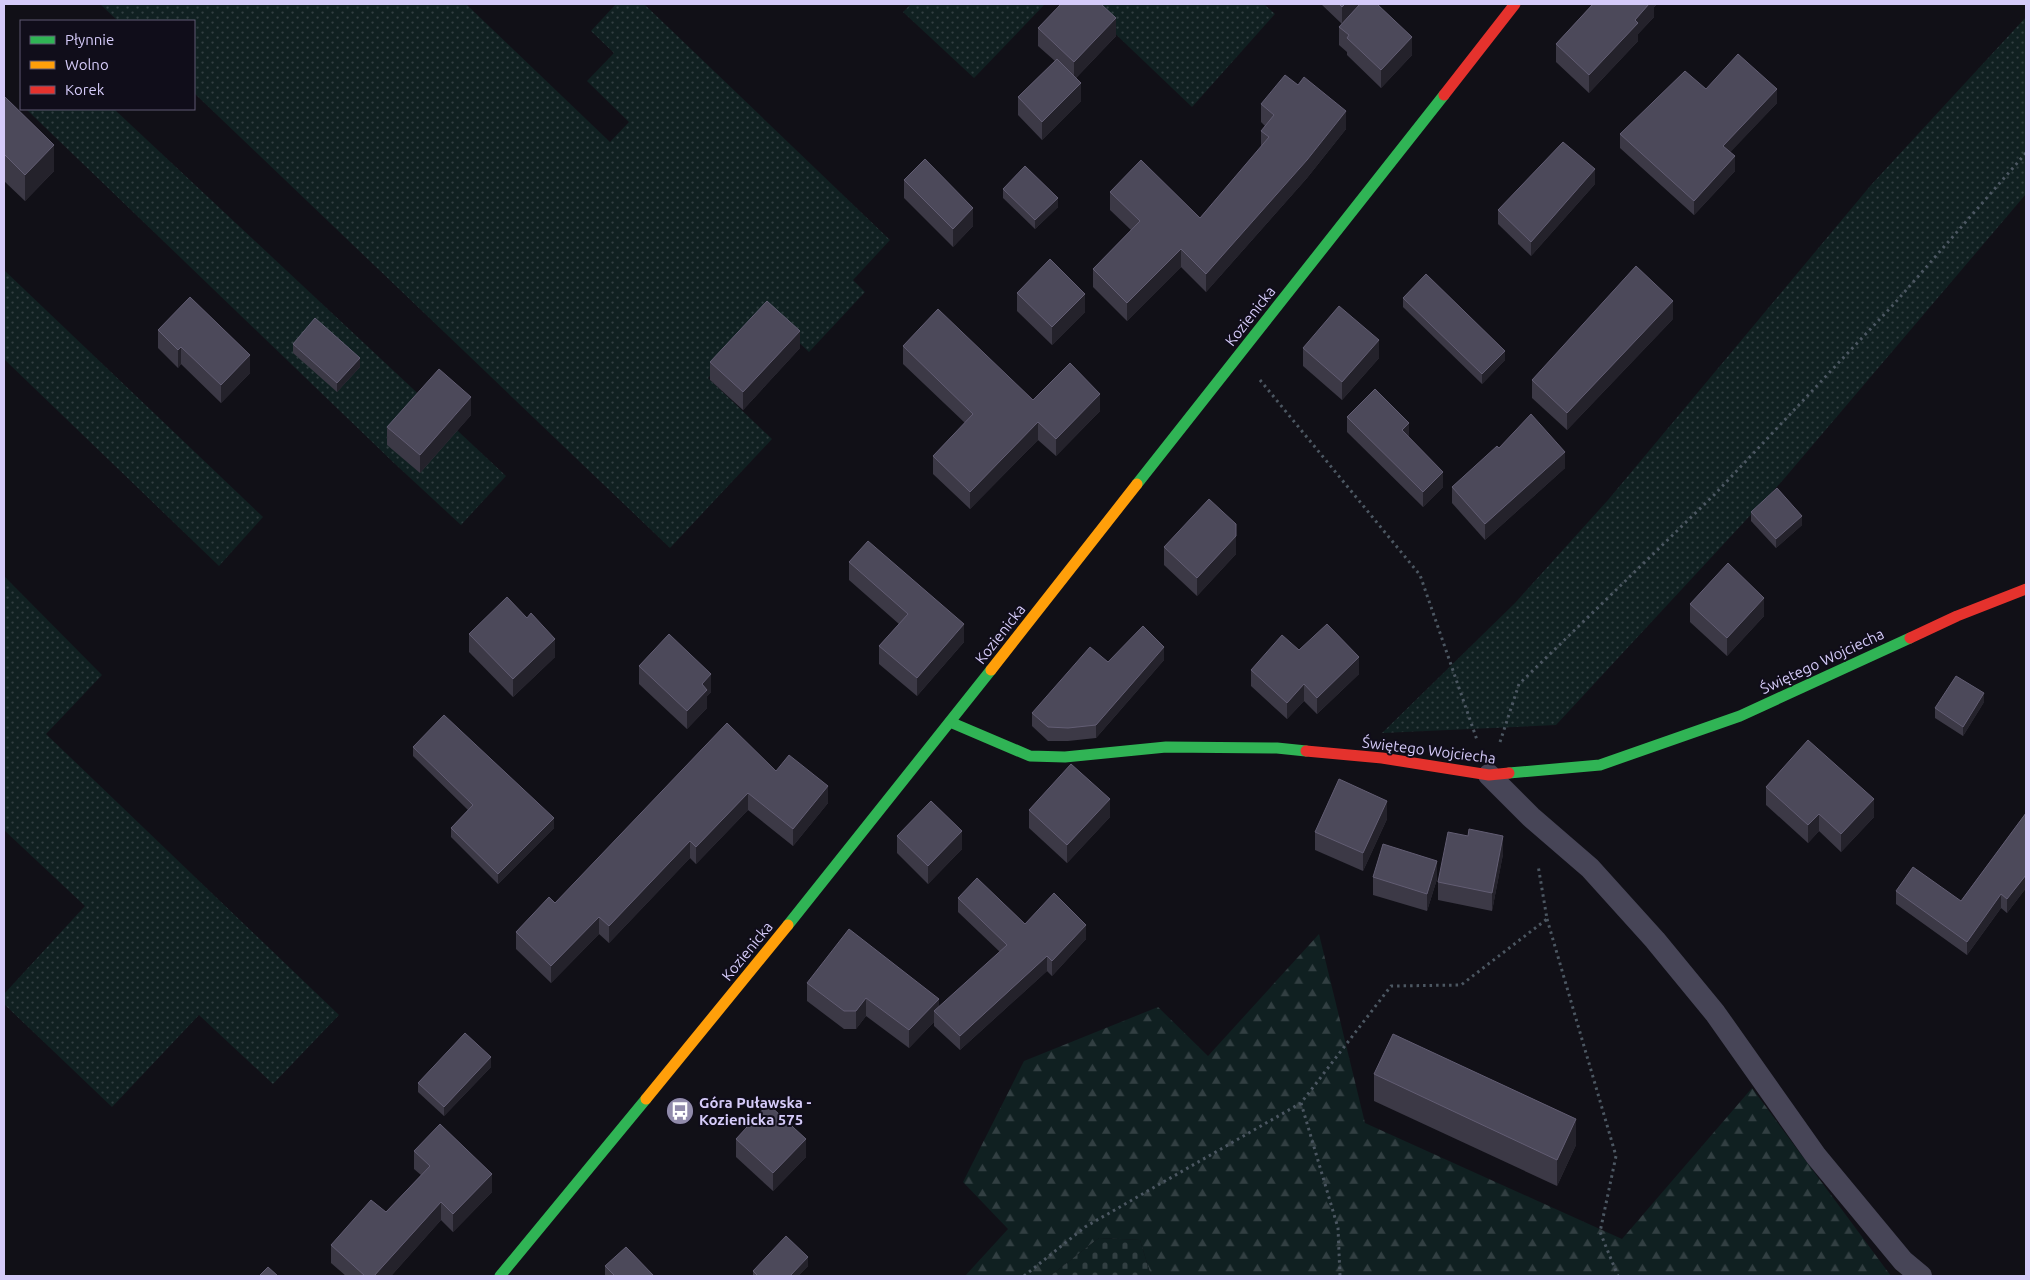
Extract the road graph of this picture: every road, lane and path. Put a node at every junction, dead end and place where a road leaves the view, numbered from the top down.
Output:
1 (1515, 4) edge
2 (2026, 152) edge
3 (1238, 355) junction
4 (2026, 589) edge
5 (950, 722) junction
6 (1489, 775) junction
7 (1538, 863) dead end
8 (1547, 919) junction
9 (1301, 1104) junction
10 (500, 1276) edge
11 (1024, 1276) edge
12 (1340, 1276) edge
13 (1618, 1276) edge
14 (1921, 1276) edge

1 - 3 main road, Kozienicka
2 - 6 path
3 - 5 main road, Kozienicka
3 - 6 path
4 - 6 main road, Świętego Wojciecha
5 - 6 main road, Świętego Wojciecha
5 - 10 main road, Kozienicka
6 - 14 lane
7 - 8 path
8 - 9 path
8 - 13 path
9 - 11 path
9 - 12 path

